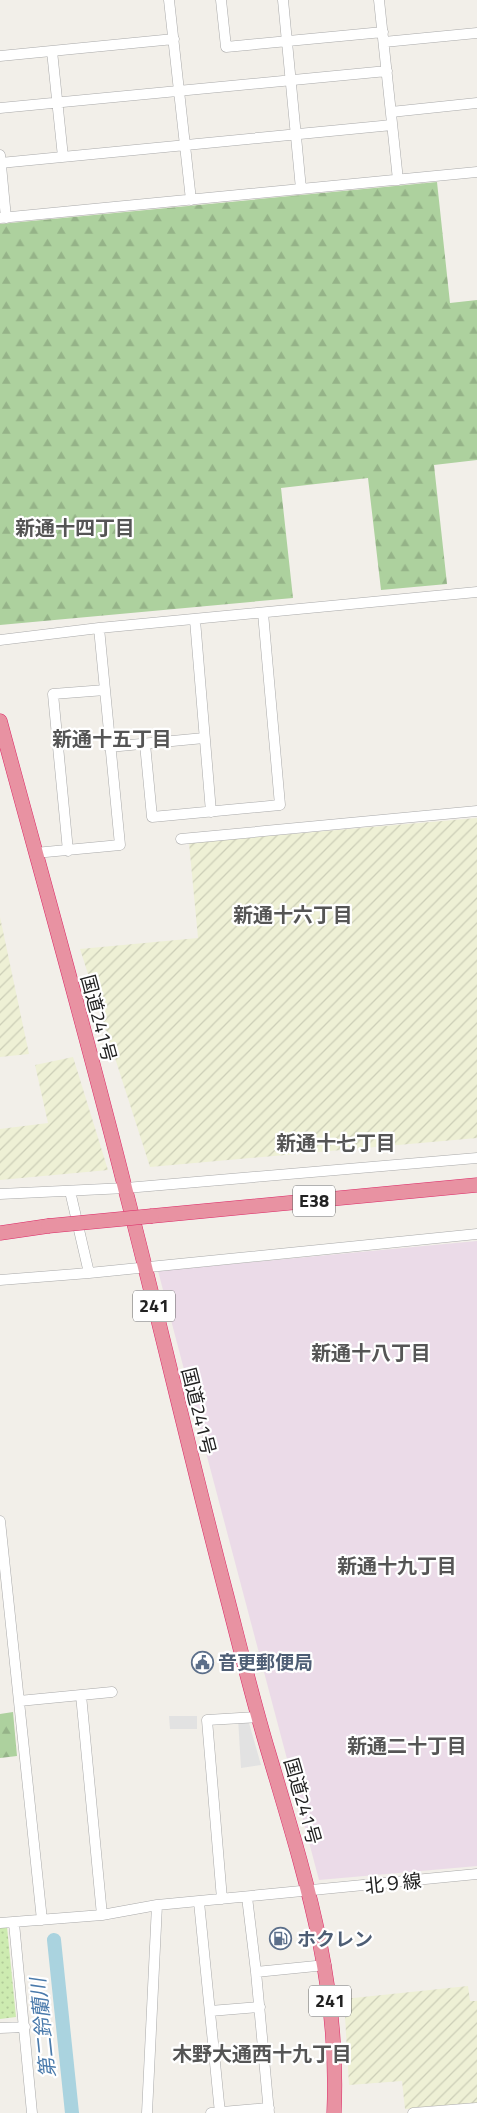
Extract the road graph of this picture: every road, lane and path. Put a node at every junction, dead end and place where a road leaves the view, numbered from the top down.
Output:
1 (169, 0) edge
2 (221, 0) edge
3 (283, 0) edge
4 (379, 0) edge
5 (477, 33) edge
6 (383, 37) junction
7 (174, 39) junction
8 (287, 41) junction
9 (52, 51) junction
10 (0, 56) edge
11 (387, 71) junction
12 (291, 80) junction
13 (179, 91) junction
14 (57, 103) junction
15 (477, 103) edge
16 (0, 108) edge
17 (391, 112) junction
18 (392, 125) junction
19 (296, 134) junction
20 (185, 145) junction
21 (62, 157) junction
22 (0, 160) edge
23 (477, 172) edge
24 (398, 180) junction
25 (301, 189) junction
26 (191, 200) junction
27 (3, 218) edge
28 (477, 592) edge
29 (263, 613) junction
30 (195, 620) junction
31 (99, 628) junction
32 (0, 640) edge
33 (105, 690) junction
34 (0, 721) edge
35 (204, 738) junction
36 (145, 744) junction
37 (109, 747) junction
38 (477, 811) edge
39 (211, 812) junction
40 (181, 838) dead end
41 (68, 851) junction
42 (35, 853) junction
43 (477, 1158) edge
44 (477, 1186) edge
45 (126, 1188) junction
46 (70, 1191) junction
47 (0, 1194) edge
48 (0, 1231) edge
49 (477, 1234) edge
50 (144, 1267) junction
51 (89, 1273) junction
52 (0, 1280) edge
53 (0, 1521) edge
54 (112, 1692) dead end
55 (82, 1695) junction
56 (19, 1701) junction
57 (258, 1717) junction
58 (477, 1874) edge
59 (309, 1891) junction
60 (247, 1897) junction
61 (222, 1899) junction
62 (198, 1902) junction
63 (156, 1905) junction
64 (102, 1914) junction
65 (42, 1920) junction
66 (14, 1922) junction
67 (0, 1923) edge
68 (326, 1965) junction
69 (256, 1972) junction
70 (260, 2007) junction
71 (210, 2011) junction
72 (25, 2026) junction
73 (0, 2028) edge
74 (269, 2110) edge
75 (32, 2113) edge
76 (147, 2113) edge
77 (217, 2113) edge
78 (334, 2113) edge
79 (413, 2113) edge
80 (477, 2113) edge

1 - 7 street
2 - 8 street
3 - 8 street
4 - 6 street
5 - 6 street
6 - 8 street
6 - 11 street
7 - 9 street
7 - 13 street
8 - 12 street
9 - 10 street
9 - 14 street
11 - 12 street
11 - 17 street
12 - 13 street
12 - 19 street
13 - 14 street
13 - 20 street
14 - 16 street
14 - 21 street
15 - 17 street
17 - 18 street
18 - 19 street
18 - 24 street
19 - 20 street
19 - 25 street
20 - 21 street
20 - 26 street
21 - 22 street
22 - 27 street
23 - 24 street
24 - 25 street
25 - 26 street
26 - 27 street
28 - 29 street
29 - 30 street
29 - 39 street
30 - 31 street
30 - 35 street
31 - 32 street
31 - 33 street
33 - 37 street
33 - 41 street
34 - 42 highway, 国道241号 / 241
35 - 36 street
35 - 39 street
36 - 37 street
36 - 39 street
37 - 41 street
38 - 40 street
41 - 42 street
42 - 45 highway, 国道241号 / 241
43 - 45 street
44 - 48 highway, E38, bridge
45 - 46 street
45 - 50 highway, 国道241号 / 241
46 - 47 street
46 - 51 street
49 - 50 street
50 - 51 street
50 - 57 highway, 国道241号 / 241
51 - 52 street
53 - 56 street
54 - 55 street
55 - 56 street
55 - 64 street
56 - 65 street
57 - 59 highway, 国道241号 / 241
57 - 61 street
58 - 59 street, 北９線
59 - 60 street, 北９線
59 - 68 highway, 国道241号 / 241
60 - 61 street, 北９線
60 - 69 street
61 - 62 street, 北９線
62 - 63 street, 北９線
62 - 71 street
63 - 64 street, 北９線
63 - 76 street
64 - 65 street, 北９線
65 - 66 street, 北９線
66 - 67 street, 北９線
66 - 72 street
68 - 69 street
68 - 78 highway, 国道241号 / 241
69 - 70 street
70 - 71 street
70 - 74 street
71 - 77 street
72 - 73 street
72 - 75 street
74 - 77 street
79 - 80 street

